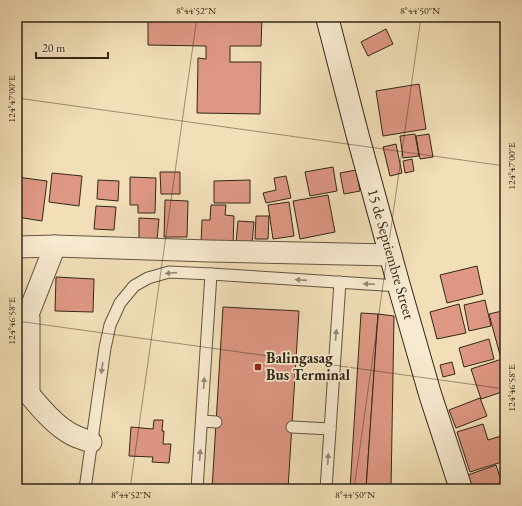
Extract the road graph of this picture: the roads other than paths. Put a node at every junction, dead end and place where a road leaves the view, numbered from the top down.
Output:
1 (327, 17) edge
2 (55, 246) junction
3 (17, 247) edge
4 (390, 255) junction
5 (211, 274) junction
6 (340, 282) junction
7 (399, 286) junction
8 (29, 312) junction
9 (17, 337) edge
10 (23, 386) edge
11 (202, 422) junction
12 (216, 422) dead end
13 (292, 427) dead end
14 (330, 430) junction
15 (92, 442) junction
16 (85, 489) edge
17 (197, 489) edge
18 (326, 489) edge
19 (461, 489) edge

1 - 4 street, 15 de Septiembre Street
2 - 3 street
2 - 4 street
2 - 8 street
4 - 7 street, 15 de Septiembre Street
6 -> 5 lane
11 -> 5 lane
5 -> 15 lane
7 -> 6 lane
14 -> 6 lane
7 - 19 street, 15 de Septiembre Street
8 - 9 street
8 - 10 street
10 - 15 street
11 - 12 lane
17 -> 11 lane
13 - 14 lane
18 -> 14 lane
15 - 16 lane

